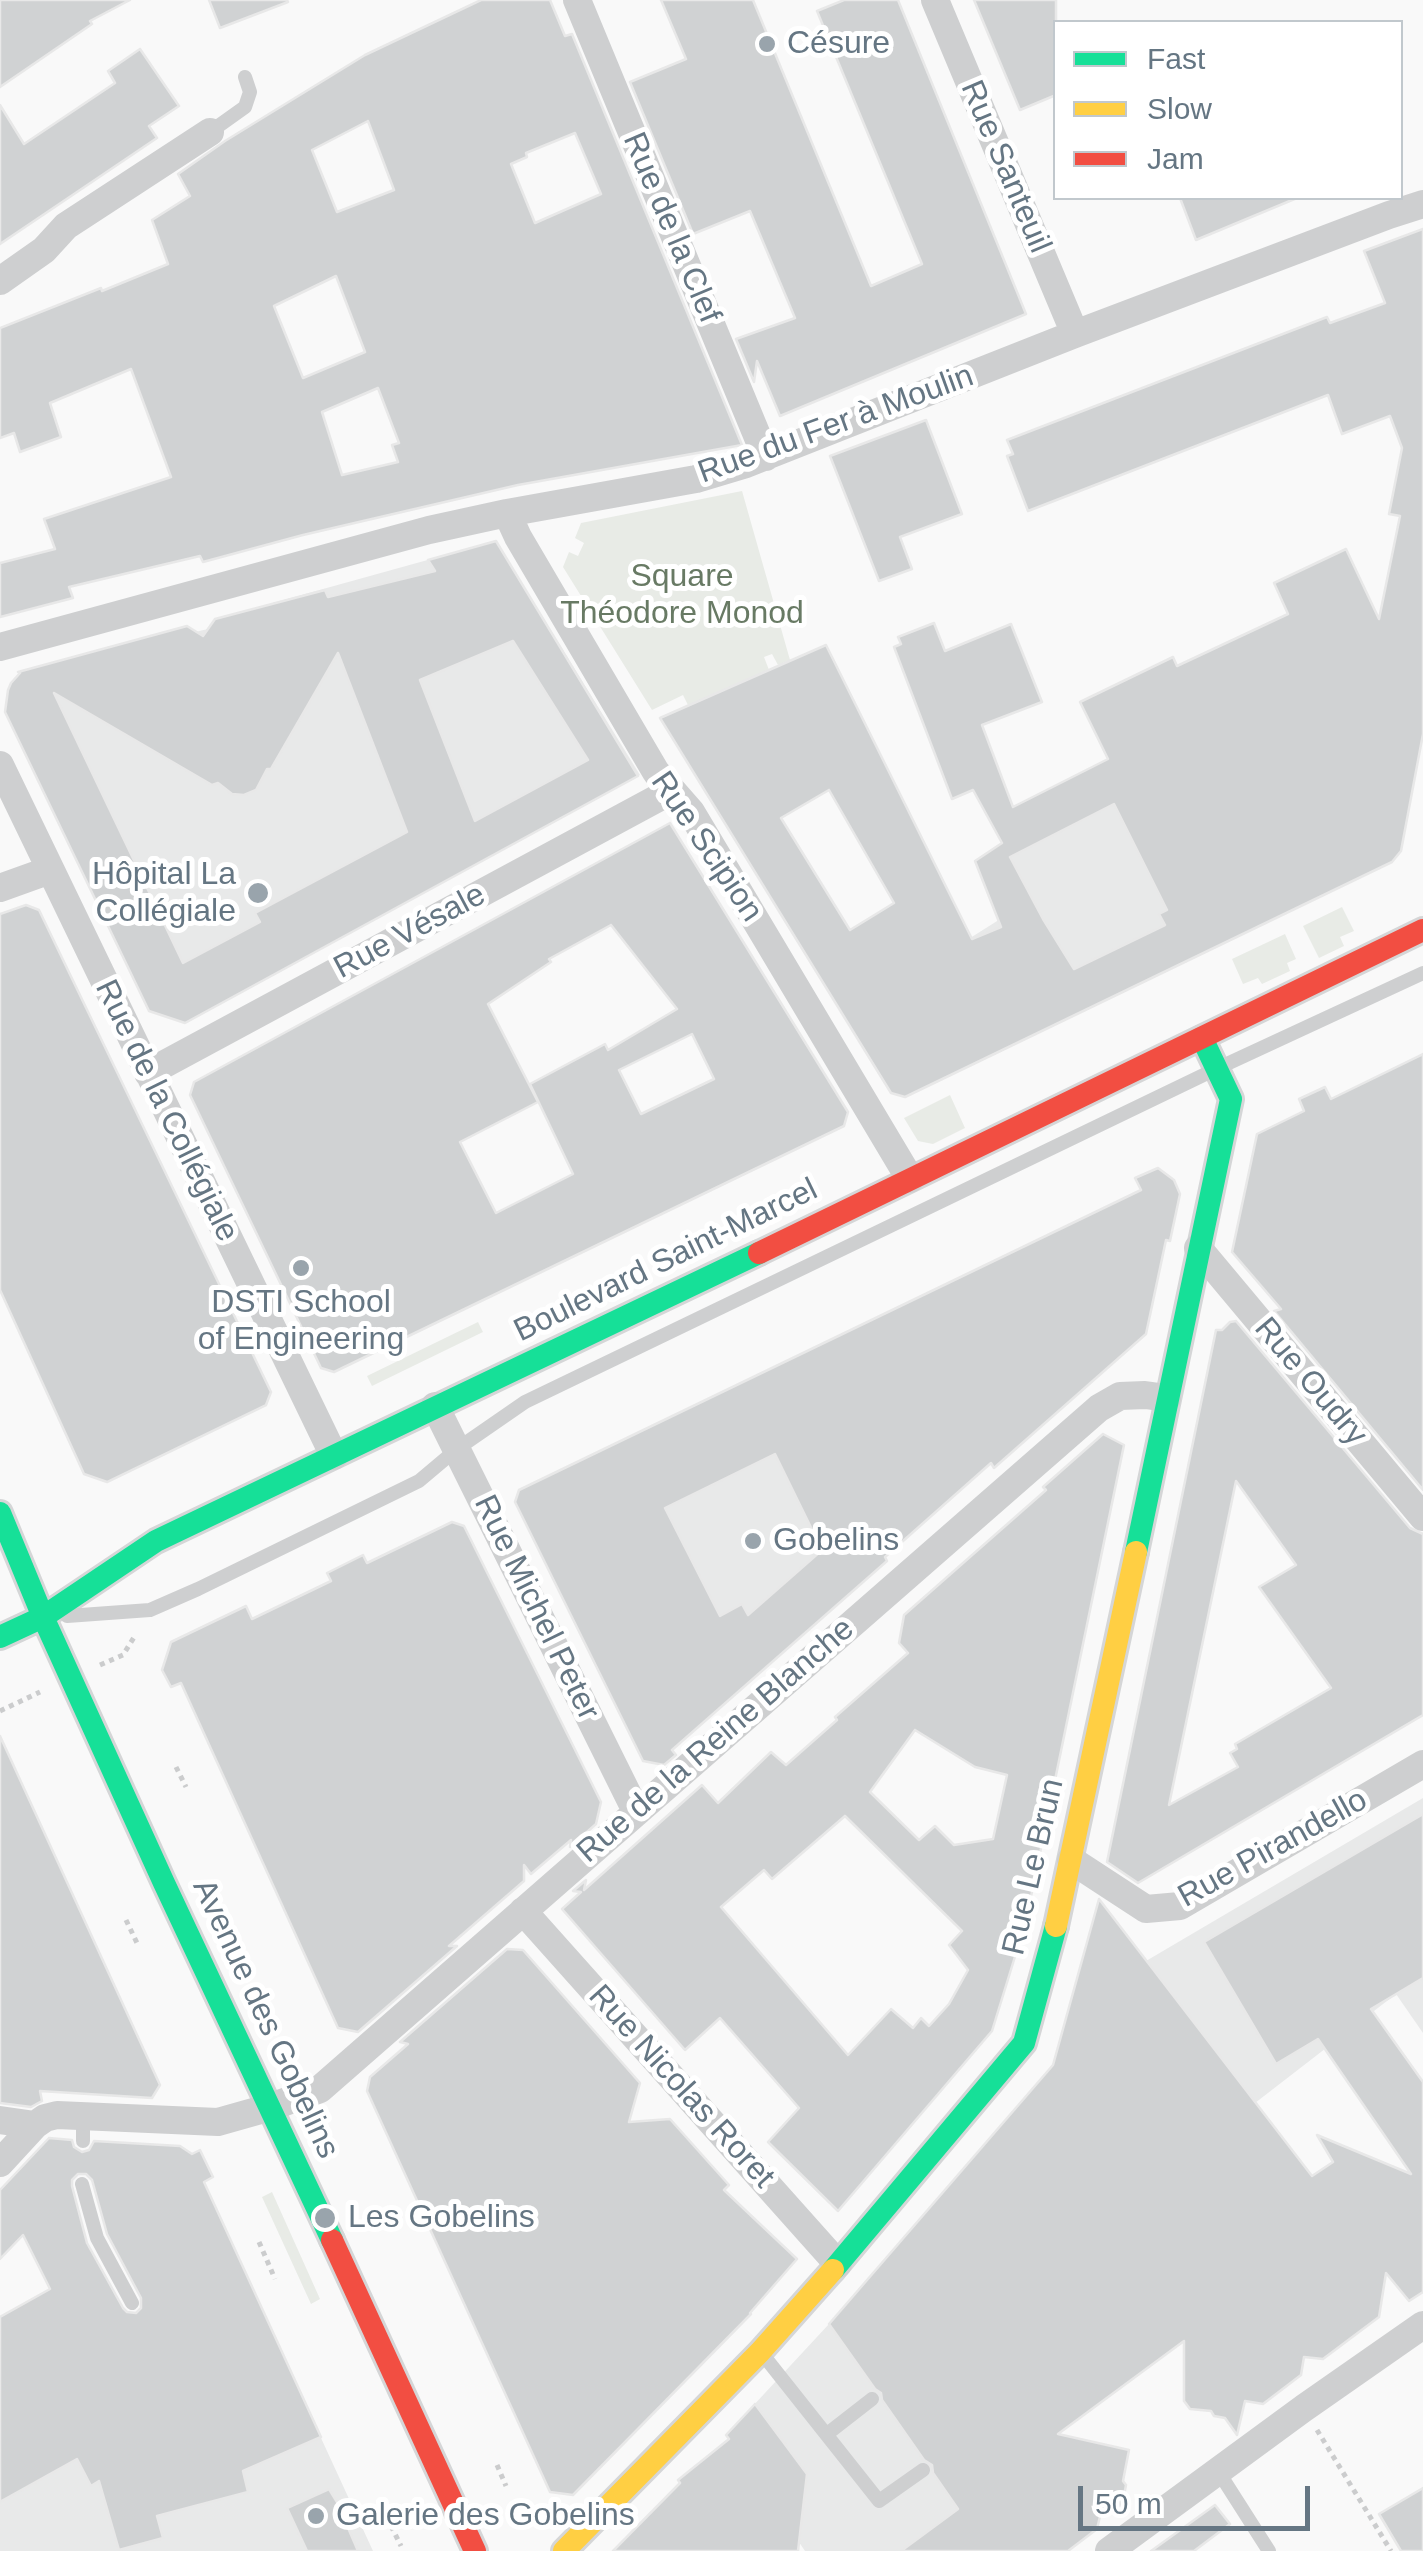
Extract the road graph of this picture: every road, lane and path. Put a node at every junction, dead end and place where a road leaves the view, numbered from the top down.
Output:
1 (577, 0) edge
2 (935, 0) edge
3 (245, 77) dead end
4 (210, 132) joint
5 (1423, 204) edge
6 (0, 280) edge
7 (1075, 334) junction
8 (766, 457) junction
9 (507, 513) junction
10 (0, 646) edge
11 (0, 765) edge
12 (672, 790) junction
13 (50, 870) junction
14 (0, 888) edge
15 (1423, 930) edge
16 (1423, 973) edge
17 (1202, 1038) junction
18 (1216, 1069) junction
19 (148, 1073) junction
20 (910, 1180) junction
21 (1198, 1248) junction
22 (1167, 1398) junction
23 (435, 1406) junction
24 (457, 1450) junction
25 (334, 1456) junction
26 (0, 1512) edge
27 (1423, 1516) edge
28 (0, 1610) edge
29 (150, 1610) junction
30 (43, 1617) junction
31 (0, 1637) edge
32 (71, 1678) junction
33 (0, 1711) edge
34 (1423, 1764) edge
35 (176, 1767) dead end
36 (186, 1787) dead end
37 (636, 1811) junction
38 (1071, 1860) junction
39 (523, 1911) junction
40 (126, 1920) dead end
41 (138, 1943) dead end
42 (272, 2107) junction
43 (0, 2120) edge
44 (34, 2125) junction
45 (0, 2163) edge
46 (82, 2184) dead end
47 (259, 2242) dead end
48 (838, 2264) junction
49 (275, 2278) dead end
50 (132, 2303) dead end
51 (1423, 2324) edge
52 (760, 2352) junction
53 (872, 2399) dead end
54 (1313, 2424) dead end
55 (827, 2434) junction
56 (496, 2465) dead end
57 (923, 2470) dead end
58 (1218, 2471) junction
59 (506, 2486) dead end
60 (391, 2526) dead end
61 (401, 2546) dead end
62 (475, 2551) edge
63 (564, 2551) edge
64 (1109, 2551) edge
65 (1269, 2551) edge
66 (1391, 2551) edge

1 - 8 street, Rue de la Clef
2 - 7 street, Rue Santeuil
3 - 4 lane
4 - 6 street
5 - 7 street, Rue du Fer à Moulin
7 - 8 street, Rue du Fer à Moulin
8 - 9 street, Rue du Fer à Moulin
9 - 10 street, Rue du Fer à Moulin
9 - 12 street, Rue Scipion
11 - 13 street, Rue de la Collégiale
12 - 19 street, Rue Vésale
12 - 20 street, Rue Scipion
13 - 14 street
13 - 19 street, Rue de la Collégiale
15 - 17 main road, Boulevard Saint-Marcel
16 - 18 lane, Boulevard Saint-Marcel
17 - 18 main road, Rue Le Brun
17 - 20 main road, Boulevard Saint-Marcel
18 - 21 main road, Rue Le Brun
18 - 24 lane, Boulevard Saint-Marcel
19 - 25 street, Rue de la Collégiale
20 - 23 main road, Boulevard Saint-Marcel
21 - 22 main road, Rue Le Brun
21 - 27 street, Rue Oudry
22 - 37 street, Rue de la Reine Blanche
22 - 38 main road, Rue Le Brun
23 - 24 street, Rue Michel Peter
23 - 25 main road, Boulevard Saint-Marcel
24 - 29 lane, Boulevard Saint-Marcel
24 - 37 street, Rue Michel Peter
25 - 30 main road, Boulevard Saint-Marcel
26 - 30 main road, Avenue des Gobelins
28 - 30 main road
29 - 30 lane, Boulevard Saint-Marcel
29 - 32 path
30 - 31 main road
30 - 32 main road, Avenue des Gobelins
32 - 33 path
32 - 42 main road, Avenue des Gobelins
34 - 38 street, Rue Pirandello
35 - 36 path
37 - 39 street, Rue de la Reine Blanche
38 - 48 main road, Rue Le Brun
39 - 42 street, Rue de la Reine Blanche
39 - 48 street, Rue Nicolas Roret
40 - 41 path
42 - 44 street, Rue de la Reine Blanche
42 - 62 main road, Avenue des Gobelins
43 - 44 street, Rue de la Reine Blanche
44 - 45 street
46 - 50 lane
47 - 49 path
48 - 52 main road, Rue Le Brun
51 - 58 street
52 - 55 lane
52 - 63 main road, Rue Le Brun
53 - 55 lane
54 - 66 path
55 - 57 lane
56 - 59 path
58 - 64 street
58 - 65 lane
60 - 61 path

